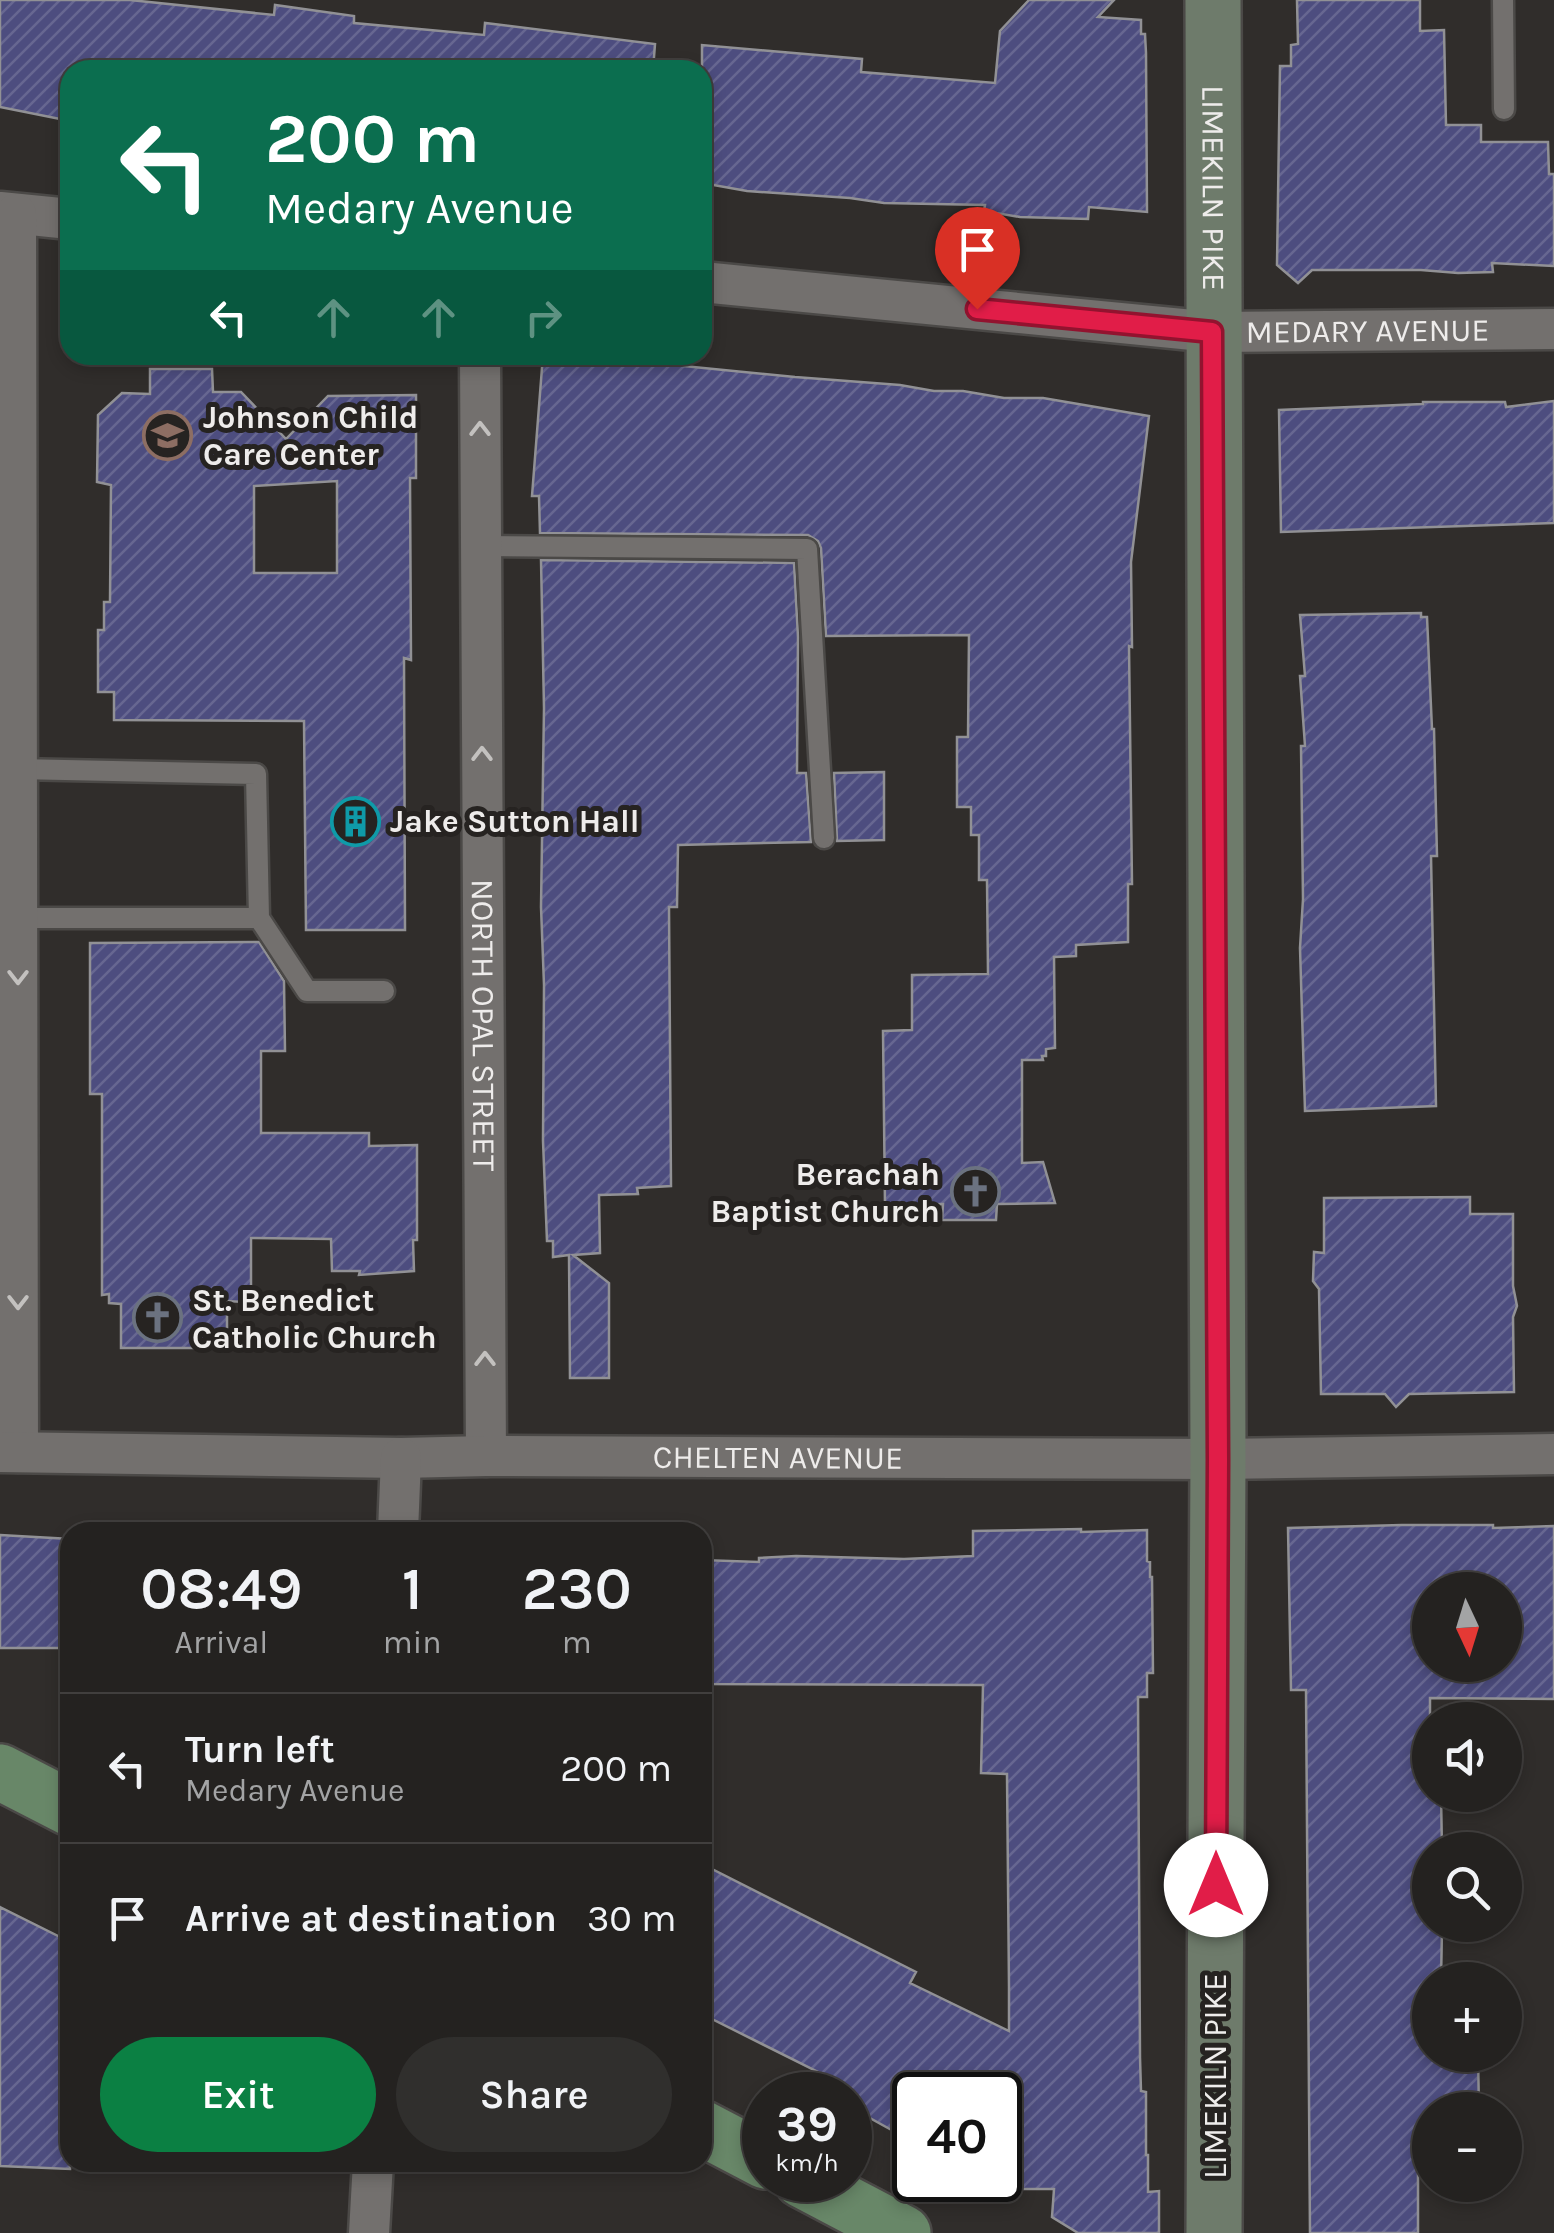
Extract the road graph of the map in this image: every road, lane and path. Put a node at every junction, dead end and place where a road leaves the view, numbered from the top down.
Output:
1 (1213, 0) edge
2 (1504, 0) edge
3 (1504, 109) dead end
4 (8, 213) edge
5 (60, 218) edge
6 (712, 283) edge
7 (1554, 329) edge
8 (1212, 332) junction
9 (480, 365) edge
10 (481, 546) junction
11 (17, 769) junction
12 (824, 838) dead end
13 (18, 918) junction
14 (259, 918) junction
15 (384, 991) dead end
16 (9, 1452) edge
17 (1554, 1454) edge
18 (486, 1456) junction
19 (401, 1458) junction
20 (1218, 1459) junction
21 (398, 1522) edge
22 (0, 1772) edge
23 (60, 1803) edge
24 (712, 2133) edge
25 (742, 2149) edge
26 (372, 2172) edge
27 (844, 2202) edge
28 (369, 2233) edge
29 (903, 2233) edge
30 (1214, 2233) edge

1 - 8 street, LIMEKILN PIKE
2 - 3 lane
4 - 5 street
4 - 11 street
6 - 8 street, MEDARY AVENUE
7 - 8 street, MEDARY AVENUE
8 - 20 street, LIMEKILN PIKE
10 -> 9 street, NORTH OPAL STREET
10 - 12 lane
18 -> 10 street, NORTH OPAL STREET
11 - 13 street
11 - 14 lane
13 - 14 lane
13 -> 16 street
14 - 15 lane
16 - 19 street, CHELTEN AVENUE
17 - 20 street, CHELTEN AVENUE
18 - 19 street, CHELTEN AVENUE
18 - 20 street, CHELTEN AVENUE
19 - 21 street
20 - 30 street, LIMEKILN PIKE
22 - 23 main road
24 - 25 main road
26 - 28 street
27 - 29 main road

